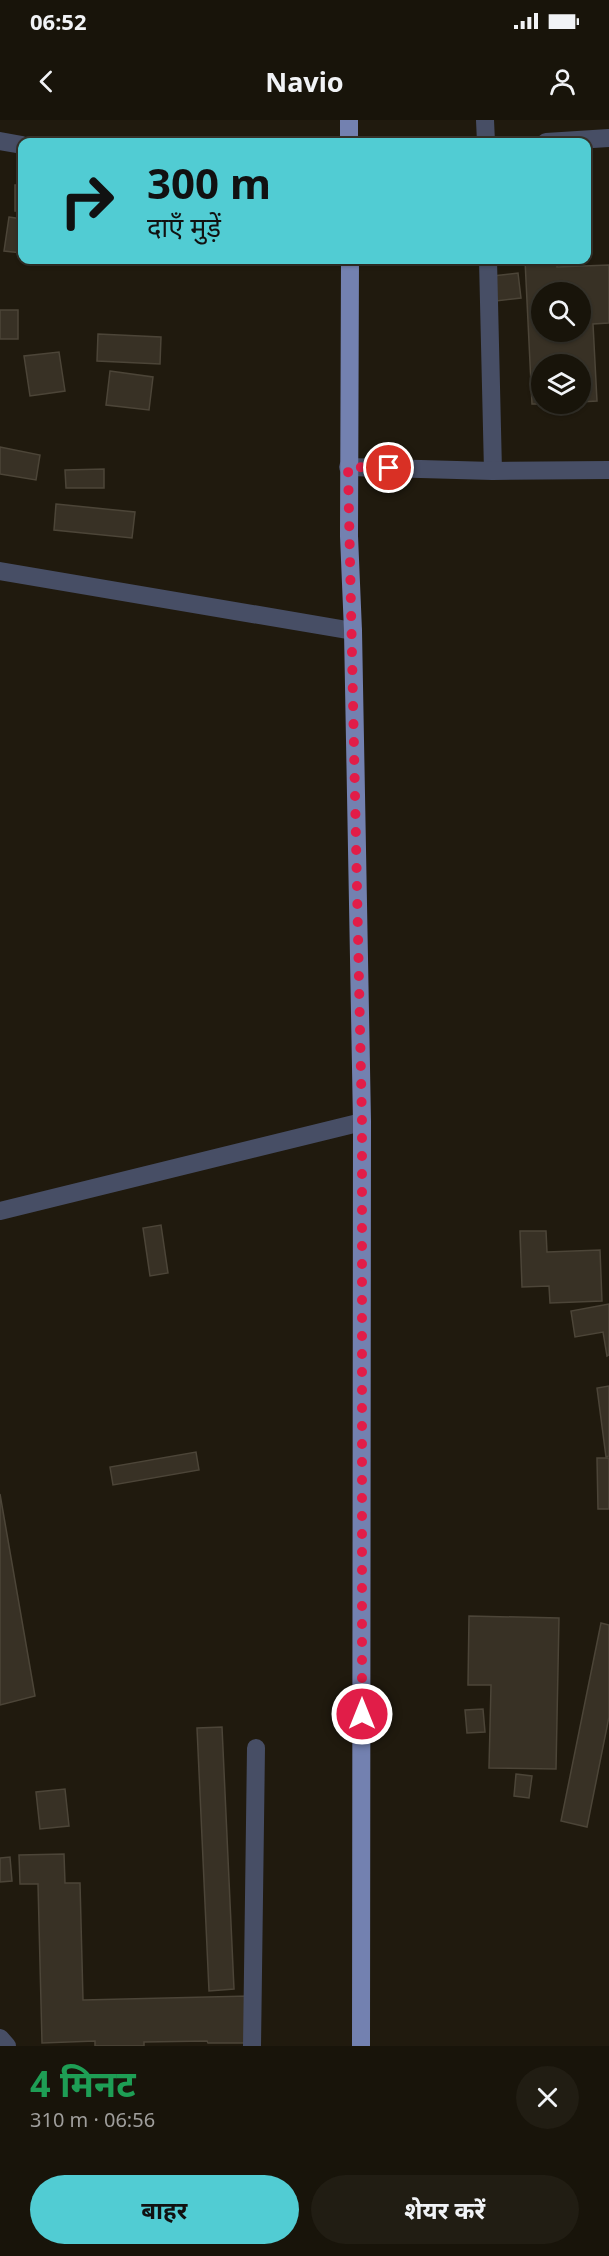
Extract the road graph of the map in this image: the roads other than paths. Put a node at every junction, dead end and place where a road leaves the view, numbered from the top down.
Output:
1 (349, 120) edge
2 (485, 120) edge
3 (349, 138) edge
4 (486, 138) edge
5 (609, 138) edge
6 (591, 139) edge
7 (0, 141) edge
8 (18, 144) edge
9 (350, 264) edge
10 (488, 264) edge
11 (348, 467) junction
12 (609, 470) edge
13 (493, 471) junction
14 (0, 571) edge
15 (353, 631) junction
16 (362, 1122) junction
17 (0, 1211) edge
18 (256, 1748) dead end
19 (0, 2038) edge
20 (7, 2046) edge
21 (252, 2046) edge
22 (361, 2046) edge

1 - 3 main road
2 - 4 street
5 - 6 street
7 - 8 street
9 - 11 main road
10 - 13 street
11 - 13 street
11 - 15 main road
12 - 13 street
14 - 15 street
15 - 16 main road
16 - 17 street
16 - 22 main road
18 - 21 street
19 - 20 street

